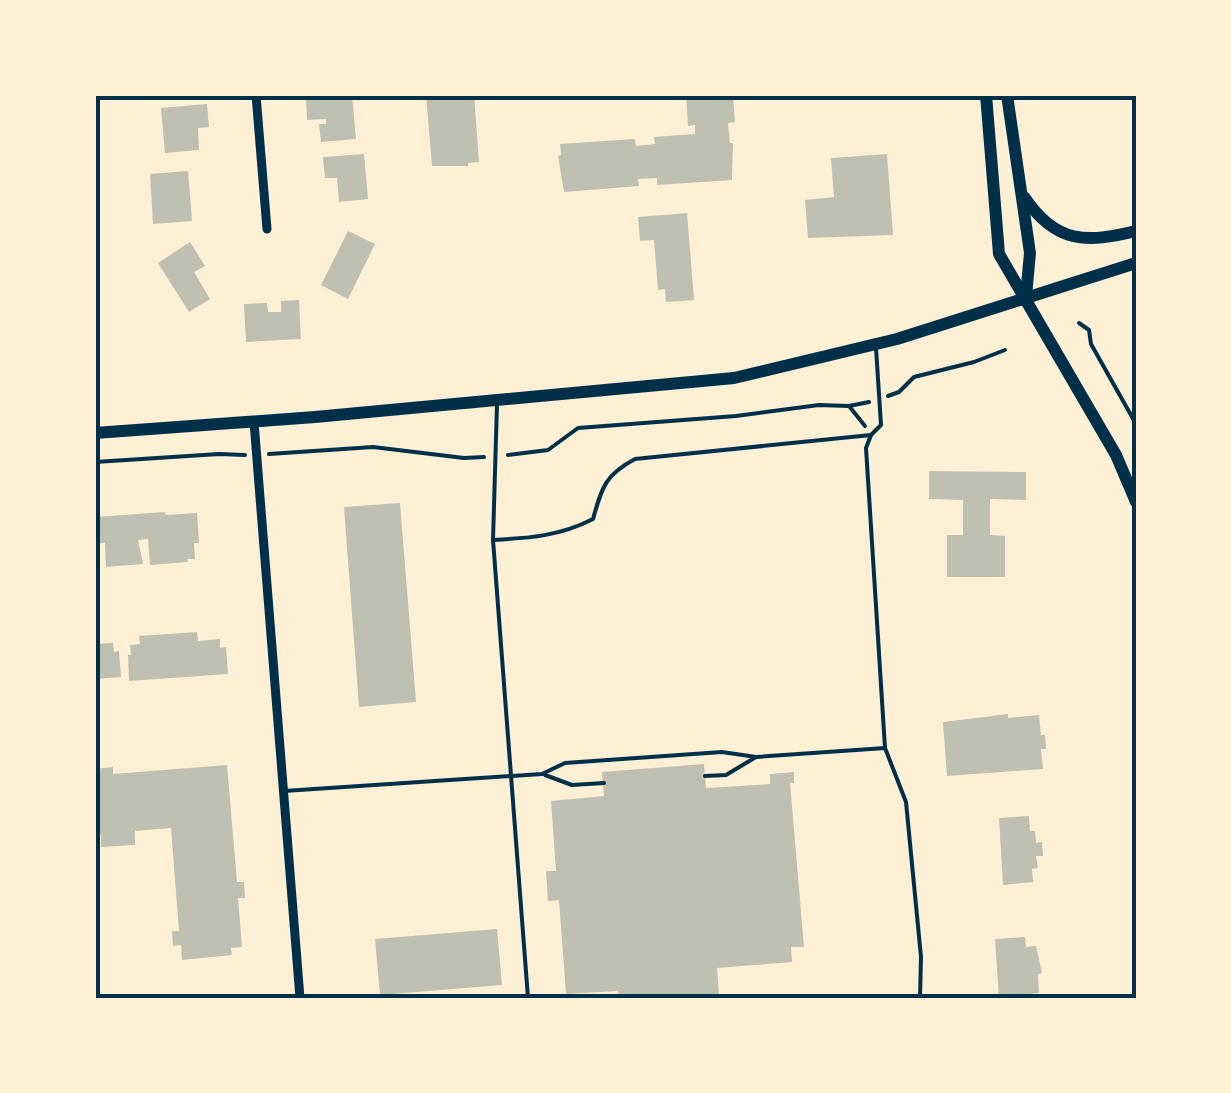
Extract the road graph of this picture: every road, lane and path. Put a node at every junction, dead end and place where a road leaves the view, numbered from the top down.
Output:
1 (256, 95) edge
2 (986, 95) edge
3 (1007, 95) edge
4 (1022, 193) junction
5 (267, 229) dead end
6 (1136, 231) edge
7 (1136, 263) edge
8 (1026, 299) junction
9 (1079, 323) dead end
10 (875, 344) junction
11 (1005, 350) dead end
12 (879, 399) junction
13 (497, 400) junction
14 (849, 406) junction
15 (254, 422) junction
16 (1136, 424) edge
17 (95, 433) edge
18 (872, 434) junction
19 (257, 455) junction
20 (496, 456) junction
21 (95, 462) edge
22 (1136, 502) edge
23 (493, 540) junction
24 (885, 748) junction
25 (756, 757) junction
26 (542, 774) junction
27 (510, 776) junction
28 (705, 776) dead end
29 (604, 783) dead end
30 (284, 792) junction
31 (300, 998) edge
32 (528, 998) edge
33 (920, 998) edge

1 - 5 street
2 - 8 main road
3 - 4 main road
4 - 6 main road
4 - 8 main road
7 - 8 main road
8 - 10 main road
8 - 22 main road
9 - 16 path
10 - 12 lane
10 - 13 main road
11 - 12 path
12 - 14 path
12 - 18 lane
13 - 15 main road
13 - 20 lane
14 - 18 path
14 - 20 path
15 - 17 main road
15 - 19 street
18 - 23 lane
18 - 24 lane
19 - 20 path
19 - 21 path
19 - 30 street
20 - 23 lane
23 - 27 lane
24 - 25 lane
24 - 33 lane
25 - 26 lane
25 - 28 lane
26 - 27 lane
26 - 29 lane
27 - 30 lane
27 - 32 lane
30 - 31 street

